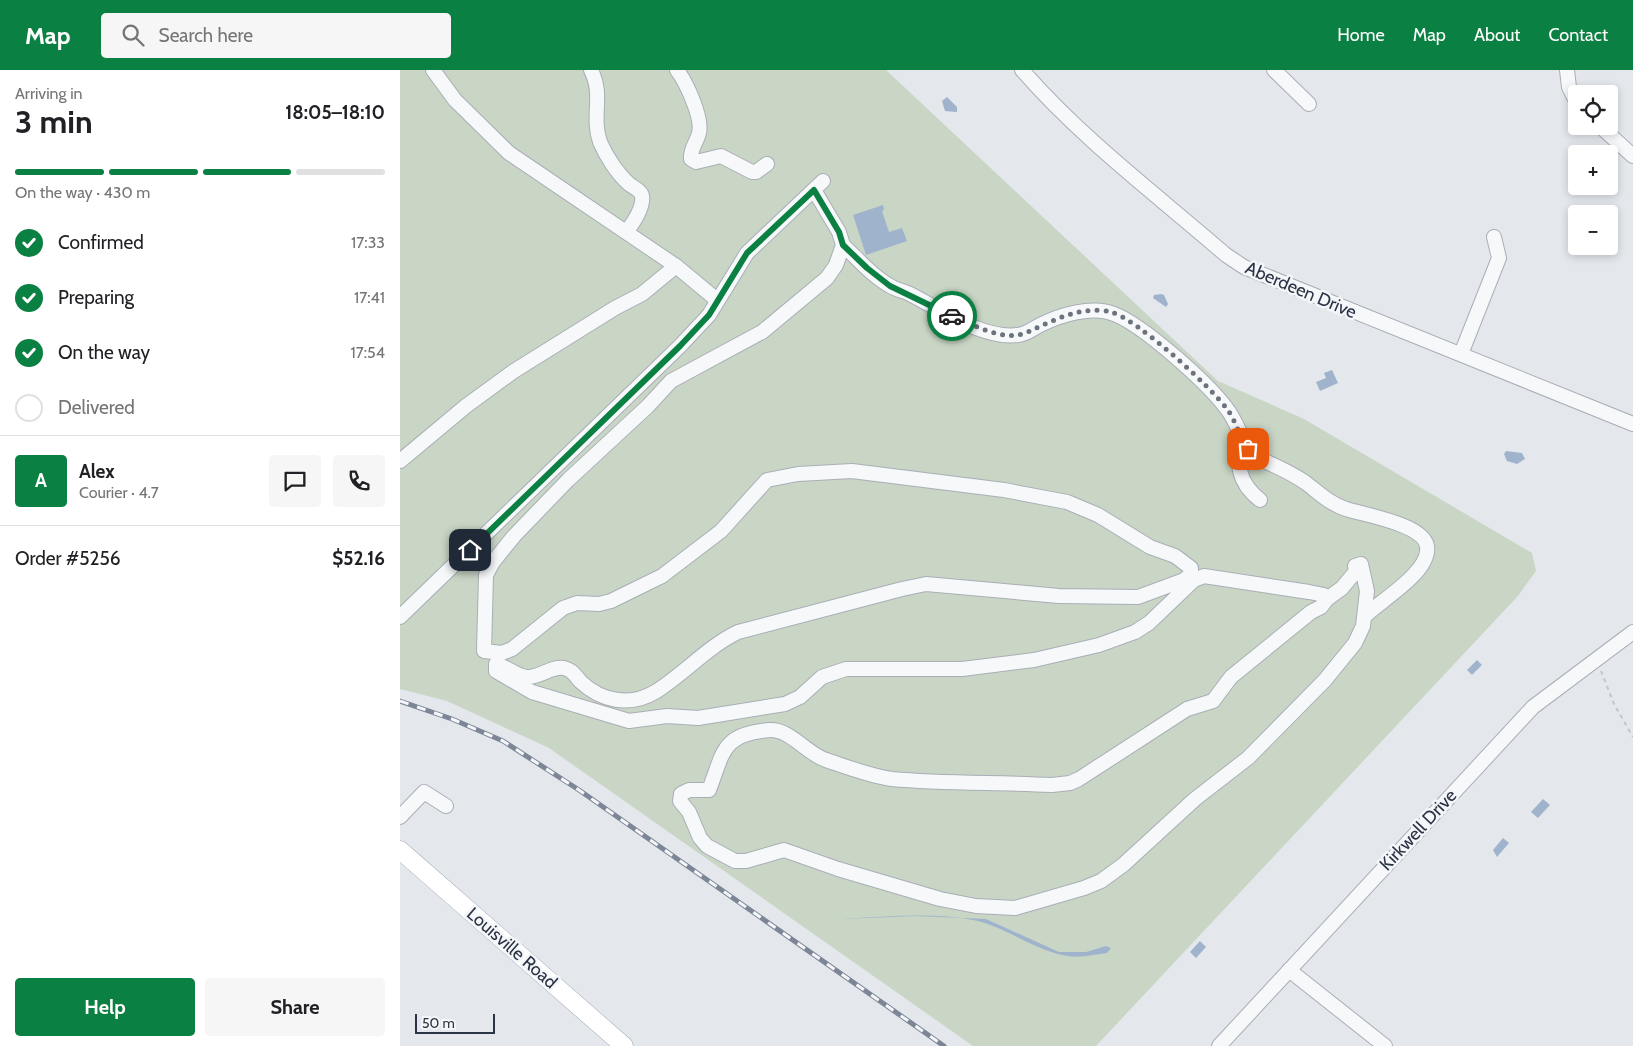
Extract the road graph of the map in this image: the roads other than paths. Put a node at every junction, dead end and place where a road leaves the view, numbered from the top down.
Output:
1 (433, 70) edge
2 (591, 70) edge
3 (677, 70) edge
4 (1022, 70) edge
5 (1274, 70) edge
6 (1567, 70) edge
7 (1569, 85) edge
8 (1309, 104) dead end
9 (1610, 135) edge
10 (1633, 156) edge
11 (767, 164) dead end
12 (627, 231) junction
13 (1494, 238) dead end
14 (843, 245) junction
15 (676, 266) junction
16 (717, 300) junction
17 (1461, 354) junction
18 (1633, 424) edge
19 (1240, 436) junction
20 (400, 461) edge
21 (1260, 500) dead end
22 (1192, 577) junction
23 (1327, 599) junction
24 (1365, 616) junction
25 (400, 617) edge
26 (1633, 632) edge
27 (484, 650) junction
28 (496, 671) junction
29 (446, 806) dead end
30 (400, 817) edge
31 (400, 850) edge
32 (1289, 970) junction
33 (624, 1046) edge
34 (1219, 1046) edge
35 (1385, 1046) edge

1 - 12 street
2 - 12 street
3 - 11 street
4 - 17 street, Aberdeen Drive
5 - 8 street
6 - 7 street
9 - 10 street
12 - 15 street
13 - 17 street
14 - 16 street
14 - 19 street
14 - 27 street
15 - 16 street
15 - 20 street
16 - 25 street
17 - 18 street, Aberdeen Drive
19 - 21 street
19 - 24 street
22 - 23 street
22 - 27 street
22 - 28 street
22 - 28 street
23 - 24 street
23 - 24 street
26 - 32 street, Kirkwell Drive
27 - 28 street
29 - 30 street
31 - 33 main road, Louisville Road
32 - 34 street, Kirkwell Drive
32 - 35 street

